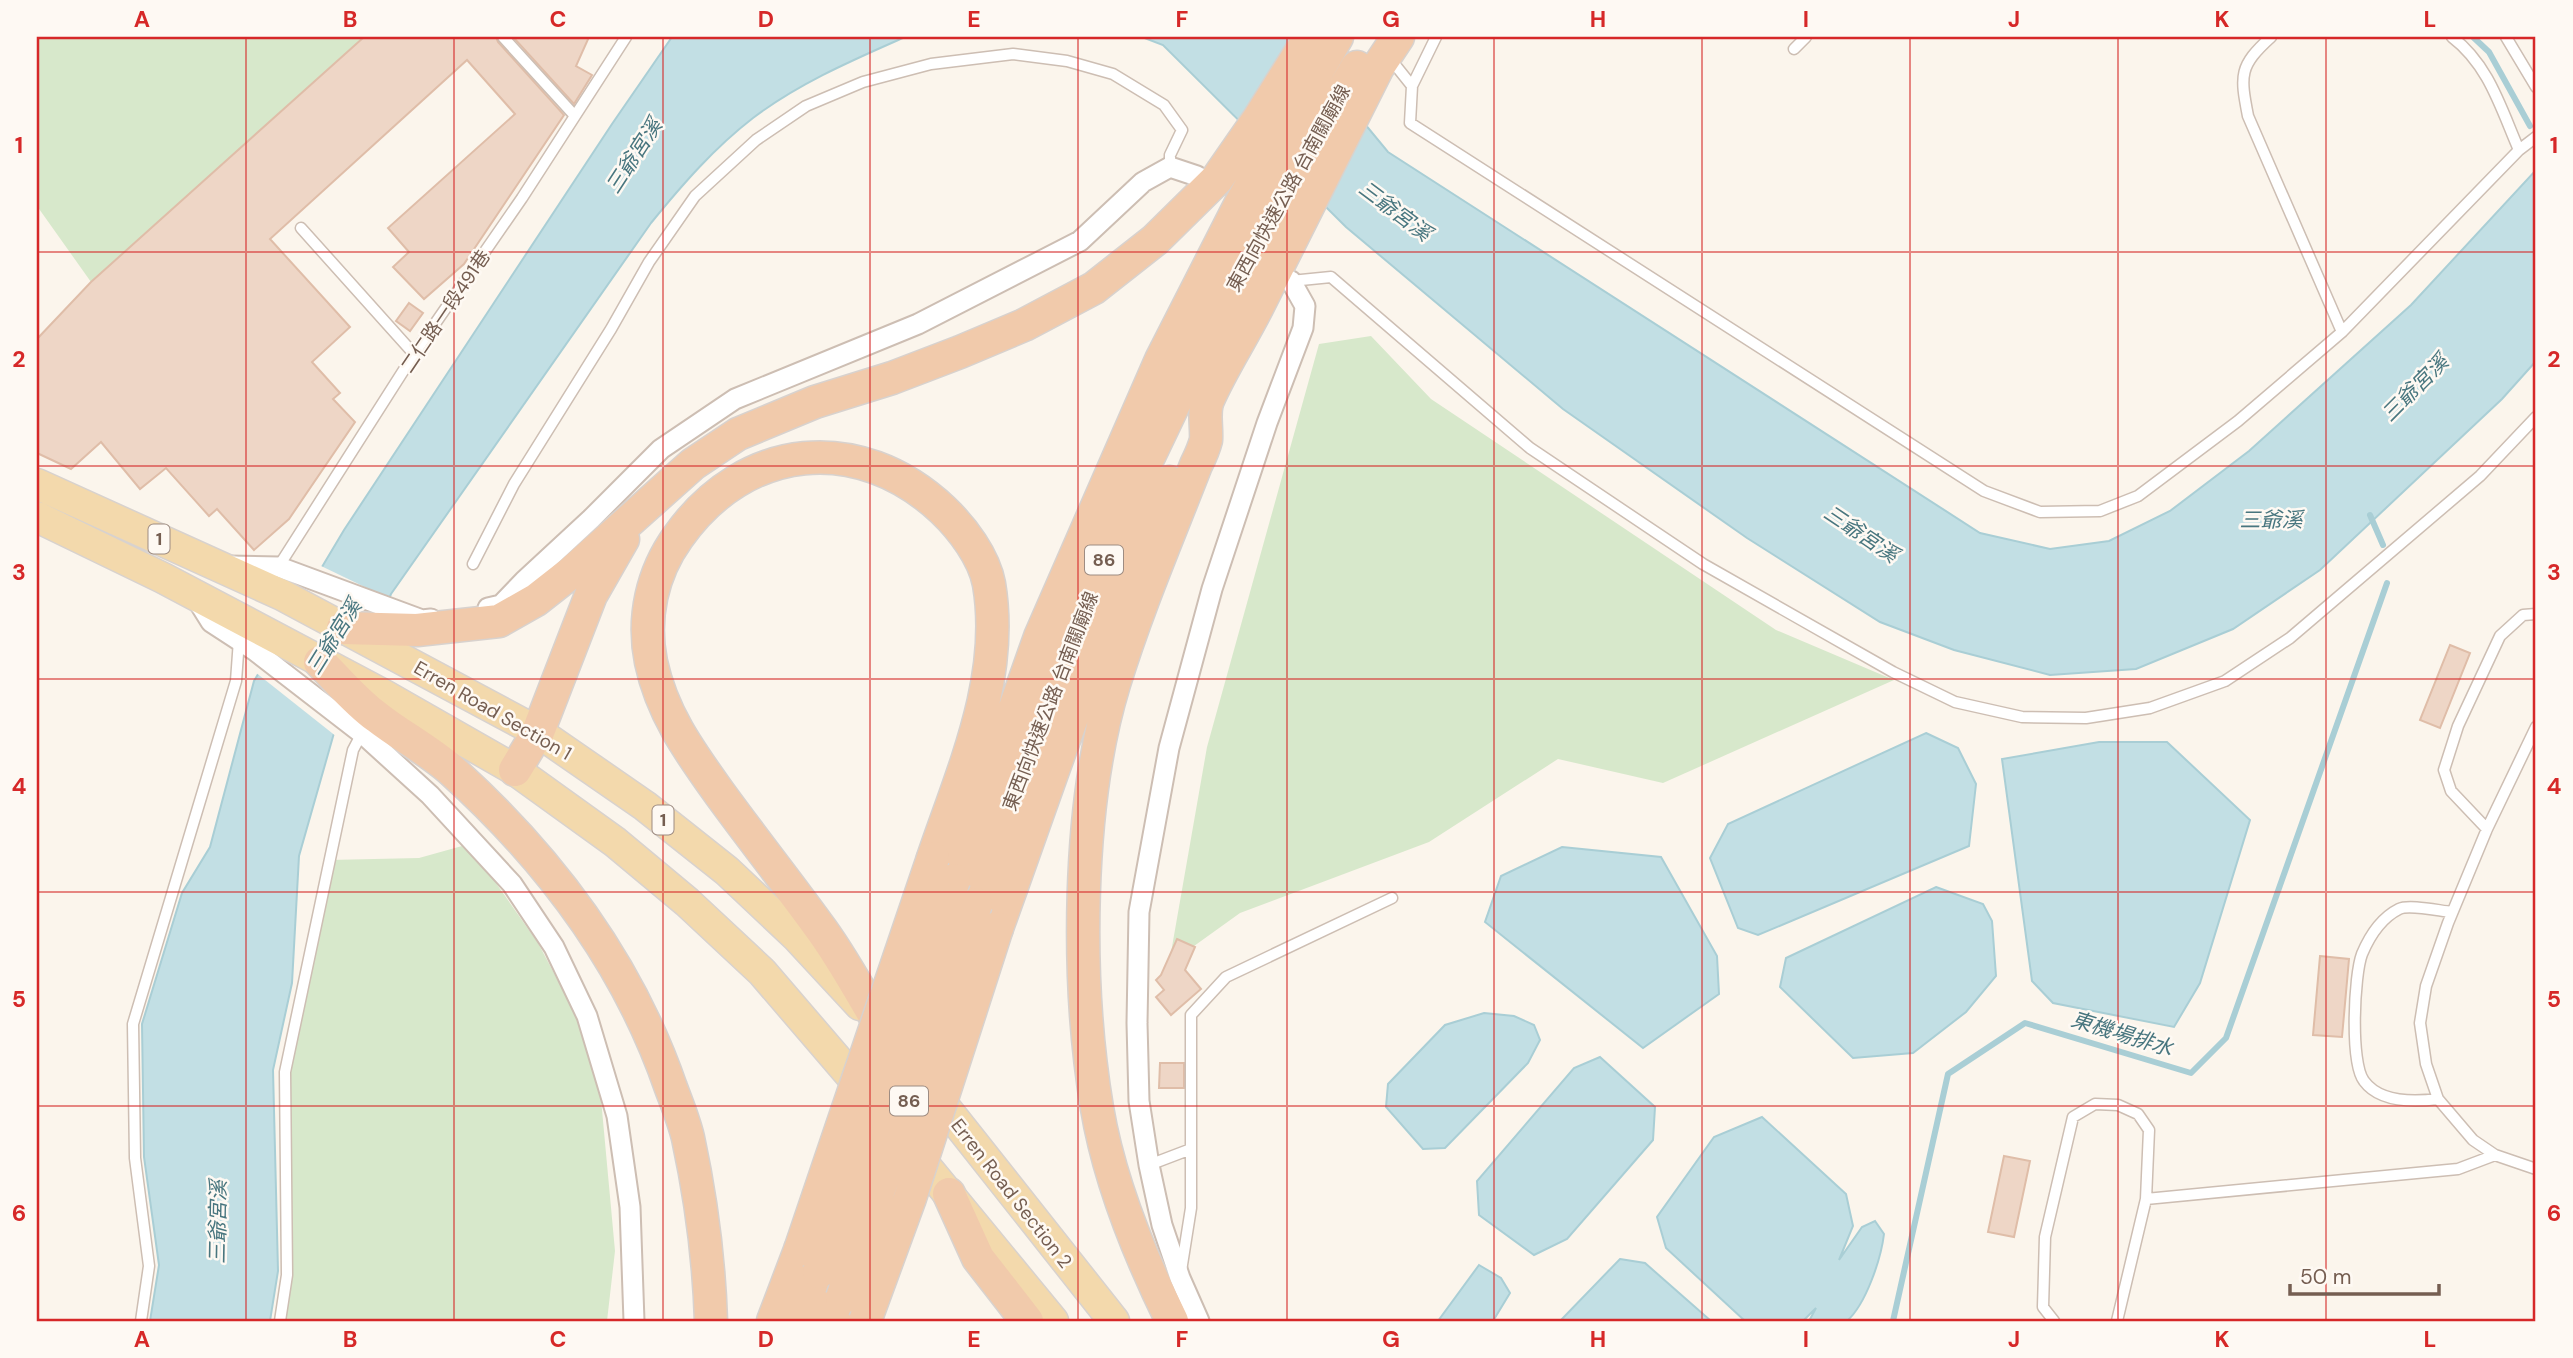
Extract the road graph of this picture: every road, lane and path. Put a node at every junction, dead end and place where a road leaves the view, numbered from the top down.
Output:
1 (503, 37) edge
2 (626, 37) edge
3 (1310, 37) edge
4 (1337, 37) edge
5 (1436, 37) edge
6 (1806, 37) edge
7 (2271, 37) edge
8 (2452, 37) edge
9 (2506, 37) edge
10 (1794, 49) dead end
11 (1382, 52) edge
12 (1412, 86) junction
13 (2536, 88) edge
14 (575, 116) junction
15 (2536, 137) edge
16 (2519, 150) junction
17 (1170, 167) junction
18 (1207, 178) junction
19 (301, 228) dead end
20 (1288, 266) junction
21 (2342, 332) junction
22 (414, 354) junction
23 (1206, 404) junction
24 (2536, 417) edge
25 (37, 484) edge
26 (649, 504) junction
27 (37, 517) edge
28 (473, 564) dead end
29 (280, 580) junction
30 (2536, 614) edge
31 (419, 625) junction
32 (343, 628) junction
33 (252, 640) junction
34 (320, 662) joint
35 (368, 726) junction
36 (2536, 727) edge
37 (538, 732) junction
38 (515, 770) junction
39 (2487, 829) junction
40 (943, 869) junction
41 (1392, 898) dead end
42 (2452, 912) junction
43 (884, 1031) junction
44 (2438, 1099) junction
45 (1191, 1149) junction
46 (2495, 1155) junction
47 (1149, 1165) junction
48 (2536, 1168) edge
49 (949, 1194) junction
50 (2146, 1199) junction
51 (809, 1261) junction
52 (1180, 1278) junction
53 (837, 1309) edge
54 (141, 1321) edge
55 (280, 1321) edge
56 (634, 1321) edge
57 (711, 1321) edge
58 (773, 1321) edge
59 (801, 1321) edge
60 (865, 1321) edge
61 (1027, 1321) edge
62 (1053, 1321) edge
63 (1114, 1321) edge
64 (1172, 1321) edge
65 (1199, 1321) edge
66 (2054, 1321) edge
67 (2117, 1321) edge

1 - 14 lane
2 - 14 lane, 二仁路一段491巷
3 - 18 highway
4 - 40 highway, 東西向快速公路 台南關廟線 / 86
5 - 12 lane
6 - 10 lane
7 - 21 lane
8 - 16 lane
9 - 13 lane
11 - 12 lane
11 - 20 highway
11 - 53 highway, 東西向快速公路 台南關廟線 / 86, bridge
12 - 21 lane
14 - 22 lane, 二仁路一段491巷
15 - 16 lane
16 - 21 lane
17 - 18 street
17 - 28 lane
17 - 31 street
18 - 26 highway
19 - 22 lane
20 - 23 highway
20 - 24 lane
20 - 47 street
22 - 29 lane, 二仁路一段491巷
23 - 60 highway, bridge
23 - 64 highway
25 - 29 main road, Erren Road Section 1 / 1
26 - 31 highway
26 - 37 highway
27 - 33 main road, 1
29 - 31 street
29 - 32 main road, Erren Road Section 1 / 1
30 - 39 lane
31 - 32 highway
32 - 37 main road, Erren Road Section 1 / 1
33 - 34 main road, 1
33 - 35 street
33 - 54 lane
34 - 35 highway
35 - 38 main road
35 - 55 lane
35 - 56 street
35 - 57 highway
36 - 39 lane
37 - 38 highway
37 - 43 main road, Erren Road Section 1 / 1
38 - 49 main road
39 - 42 lane
40 - 43 highway
40 - 51 highway, 東西向快速公路 台南關廟線 / 86, bridge
41 - 45 lane
42 - 44 lane
42 - 44 lane
43 - 63 main road, Erren Road Section 2 / 1
44 - 46 lane
45 - 47 lane
45 - 52 lane
46 - 48 lane
46 - 50 lane
47 - 52 street
49 - 61 highway
49 - 62 main road
50 - 66 lane
50 - 67 lane
51 - 58 highway
51 - 59 highway, 東西向快速公路 台南關廟線 / 86
52 - 65 street

